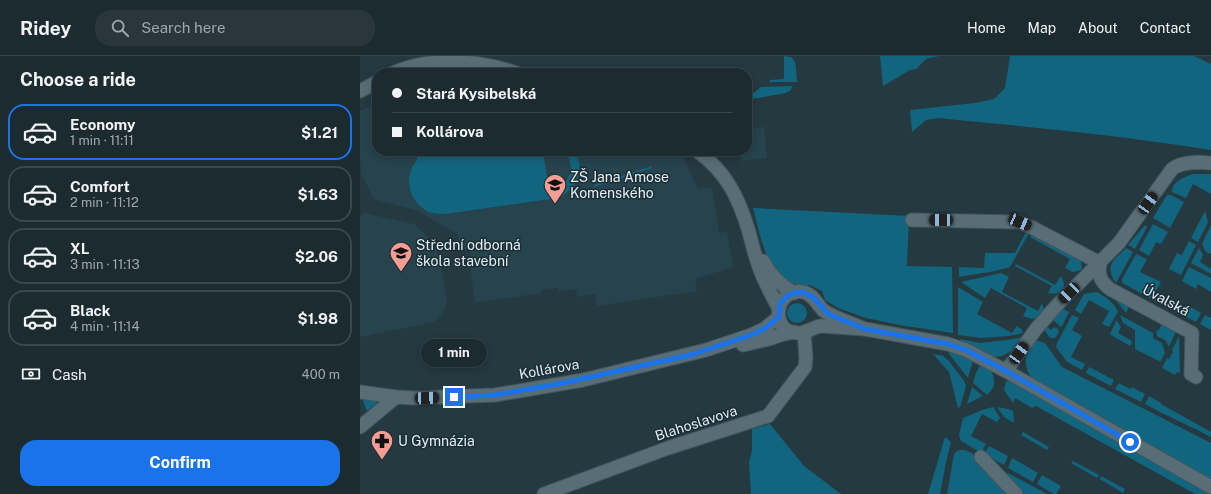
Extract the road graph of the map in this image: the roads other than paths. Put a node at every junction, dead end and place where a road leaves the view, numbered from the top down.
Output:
1 (402, 68) edge
2 (502, 68) edge
3 (372, 85) edge
4 (360, 91) edge
5 (704, 156) edge
6 (1211, 163) edge
7 (912, 220) dead end
8 (748, 230) junction
9 (1100, 263) junction
10 (794, 293) junction
11 (816, 302) junction
12 (779, 313) junction
13 (865, 329) junction
14 (804, 331) junction
15 (706, 350) junction
16 (1006, 371) junction
17 (1196, 377) dead end
18 (360, 392) edge
19 (396, 397) junction
20 (360, 411) edge
21 (360, 426) edge
22 (981, 457) dead end
23 (1211, 487) edge
24 (544, 494) edge
25 (1016, 494) edge

1 - 2 street
3 - 4 street
5 - 8 street
6 - 9 street
7 - 9 street
8 - 10 street
8 - 12 street
9 - 16 street
9 - 17 street, Úvalská
10 - 11 street
10 - 12 street
11 - 13 street
11 - 14 street
12 - 14 street
12 - 15 street, Kollárova
13 - 14 street, Kollárova
13 - 16 street
14 - 15 street, Kollárova
14 - 24 street, Blahoslavova
15 - 19 street, Kollárova
16 - 23 street
18 - 19 street, Kollárova
19 - 21 street
20 - 21 street
22 - 25 street

